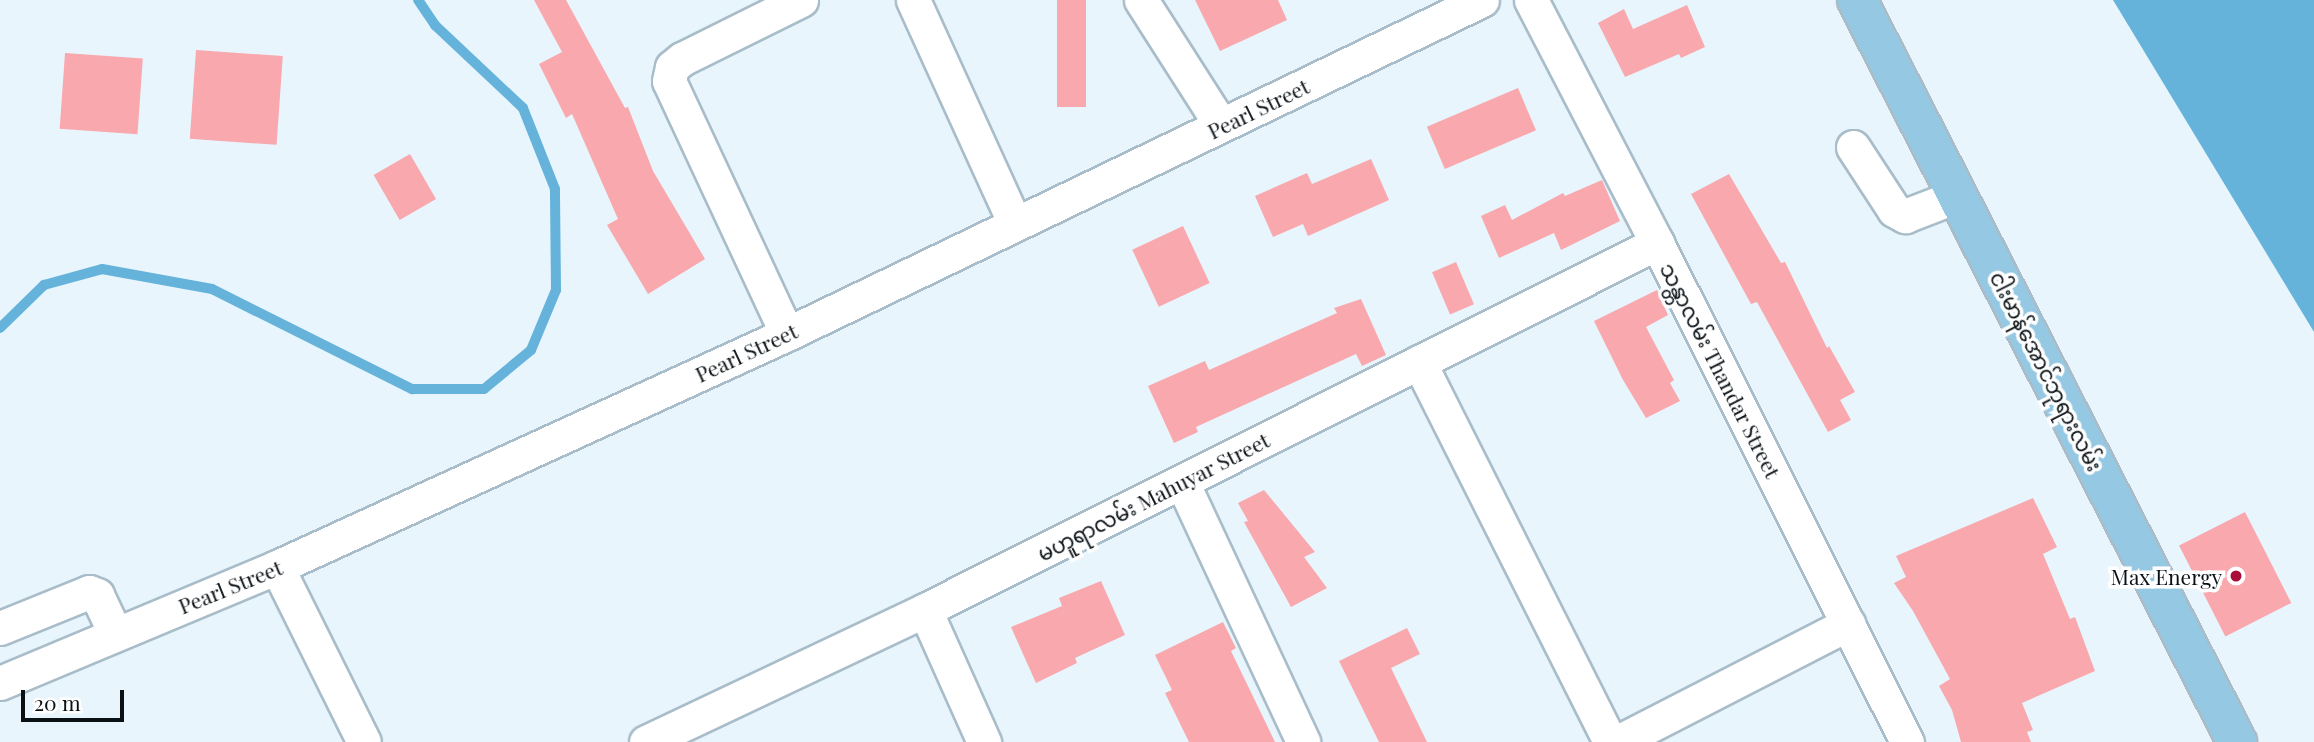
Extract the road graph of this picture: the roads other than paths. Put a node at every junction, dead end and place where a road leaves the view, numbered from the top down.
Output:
1 (801, 0) edge
2 (913, 0) edge
3 (1140, 0) edge
4 (1482, 0) edge
5 (1531, 0) edge
6 (1857, 0) edge
7 (1221, 125) junction
8 (1853, 147) dead end
9 (1957, 196) junction
10 (1015, 224) junction
11 (1657, 243) junction
12 (787, 334) junction
13 (1419, 362) junction
14 (1182, 482) junction
15 (277, 567) junction
16 (925, 610) junction
17 (1848, 624) junction
18 (0, 628) edge
19 (115, 633) junction
20 (0, 682) edge
21 (364, 742) edge
22 (646, 742) edge
23 (984, 742) edge
24 (1303, 742) edge
25 (1610, 742) edge
26 (1618, 742) edge
27 (1907, 742) edge
28 (2236, 742) edge

1 - 12 street
2 - 10 street
3 - 7 street
4 - 7 street, Pearl Street
5 - 11 street, သန္တာလမ်း Thandar Street
6 - 9 main road, ငါးမာန်အောင်ဘုရားလမ်း
7 - 10 street, Pearl Street
8 - 9 street
9 - 28 main road, ငါးမာန်အောင်ဘုရားလမ်း
10 - 12 street, Pearl Street
11 - 13 street, မဟူရာလမ်း Mahuyar Street
11 - 17 street, သန္တာလမ်း Thandar Street
12 - 15 street, Pearl Street
13 - 14 street, မဟူရာလမ်း Mahuyar Street
13 - 25 street
14 - 16 street, မဟူရာလမ်း Mahuyar Street
14 - 24 street
15 - 19 street, Pearl Street
15 - 21 street
16 - 22 street, မဟူရာလမ်း Mahuyar Street
16 - 23 street
17 - 26 street
17 - 27 street, သန္တာလမ်း Thandar Street
18 - 19 street
19 - 20 street, Pearl Street

